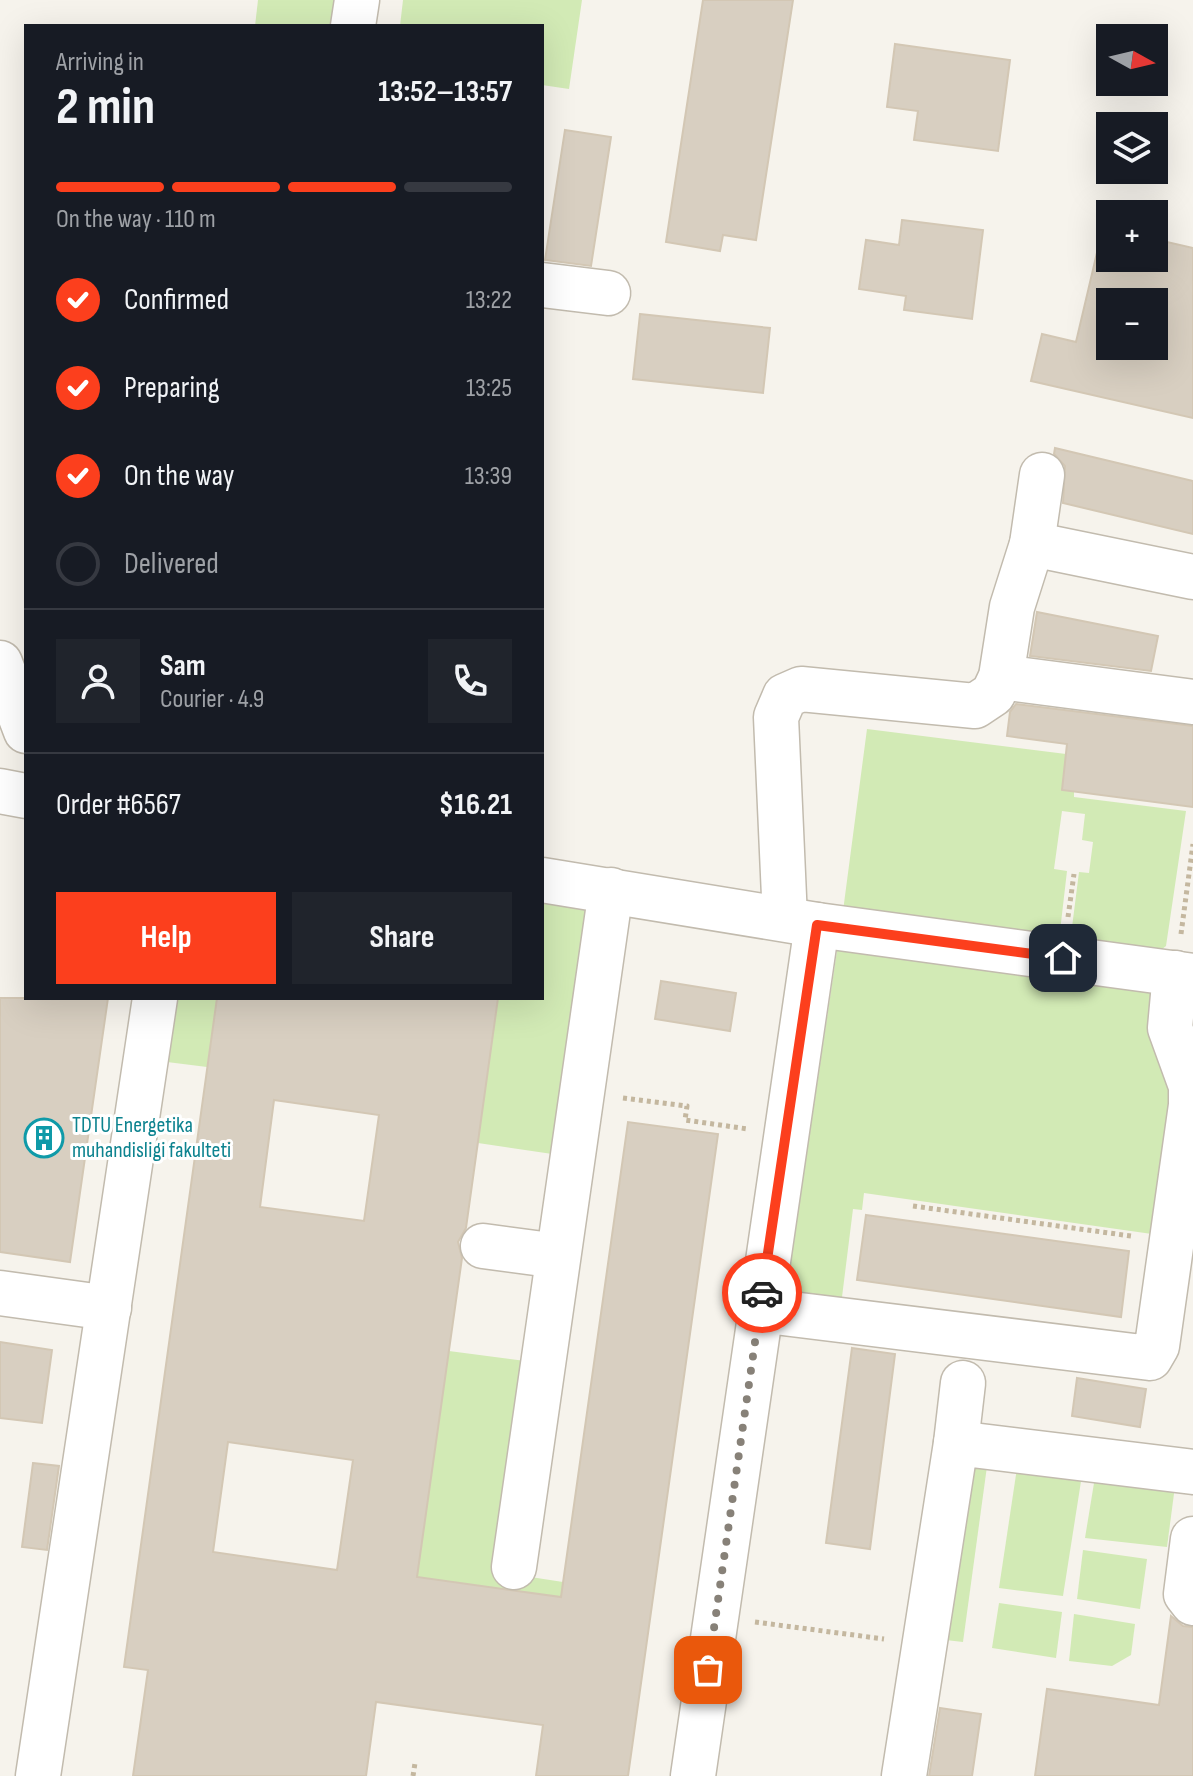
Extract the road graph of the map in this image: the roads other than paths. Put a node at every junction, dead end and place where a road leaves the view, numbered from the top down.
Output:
1 (357, 0) edge
2 (377, 0) edge
3 (353, 24) edge
4 (374, 24) edge
5 (544, 285) edge
6 (608, 293) dead end
7 (1042, 475) dead end
8 (1032, 544) junction
9 (1193, 577) edge
10 (0, 663) edge
11 (1001, 677) junction
12 (1193, 702) edge
13 (24, 726) edge
14 (0, 791) edge
15 (24, 796) edge
16 (544, 880) edge
17 (611, 890) junction
18 (801, 922) junction
19 (1184, 974) edge
20 (155, 1000) edge
21 (483, 1246) dead end
22 (558, 1256) junction
23 (0, 1293) edge
24 (109, 1308) junction
25 (759, 1310) junction
26 (963, 1383) dead end
27 (956, 1443) junction
28 (1193, 1472) edge
29 (1193, 1539) edge
30 (514, 1567) dead end
31 (1193, 1603) edge
32 (38, 1776) edge
33 (693, 1776) edge
34 (904, 1776) edge

1 - 3 lane
2 - 4 lane
5 - 6 lane
7 - 8 lane
8 - 9 lane
8 - 11 lane
10 - 13 lane
11 - 12 lane
11 - 18 lane
14 - 15 lane
16 - 17 lane
17 - 18 lane
17 - 22 lane
18 - 19 lane
18 - 25 lane
19 - 25 lane
20 - 24 lane
21 - 22 lane
22 - 30 lane
23 - 24 lane
24 - 32 lane
25 - 33 lane
26 - 27 lane
27 - 28 lane
27 - 34 lane
29 - 31 lane

